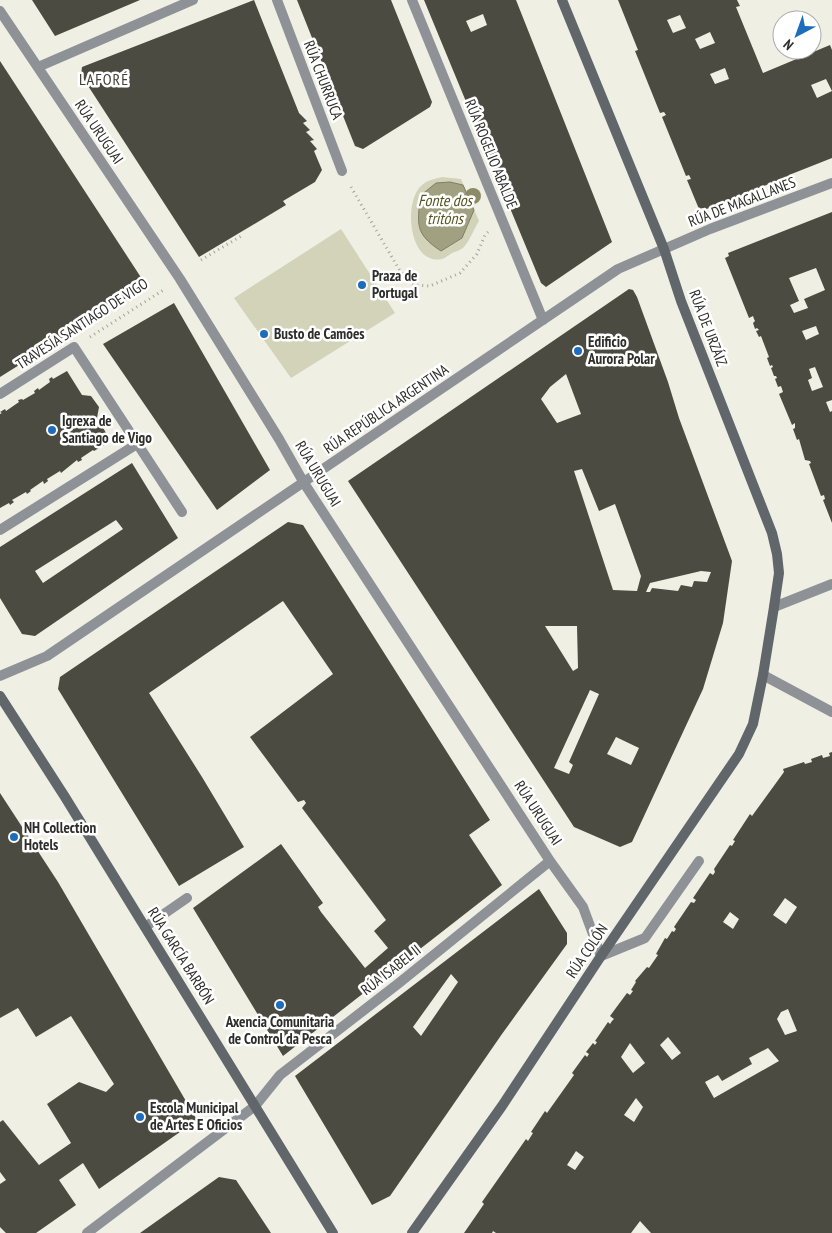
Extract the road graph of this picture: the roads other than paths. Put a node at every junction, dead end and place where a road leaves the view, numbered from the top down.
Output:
1 (193, 0) edge
2 (277, 0) edge
3 (412, 0) edge
4 (562, 0) edge
5 (0, 11) edge
6 (38, 67) junction
7 (342, 171) road end
8 (832, 184) edge
9 (664, 249) junction
10 (543, 320) junction
11 (0, 394) edge
12 (136, 444) junction
13 (304, 483) junction
14 (182, 512) dead end
15 (0, 530) edge
16 (832, 585) edge
17 (774, 607) junction
18 (0, 676) edge
19 (764, 676) junction
20 (0, 696) edge
21 (832, 712) edge
22 (550, 861) junction
23 (698, 861) dead end
24 (187, 898) dead end
25 (145, 927) junction
26 (600, 956) junction
27 (255, 1106) junction
28 (87, 1233) edge
29 (333, 1233) edge
30 (412, 1233) edge

1 - 6 street
2 - 7 street, RÚA CHURRUCA
3 - 10 street, RÚA ROGELIO ABALDE
4 - 9 main road, RÚA DE URZÁIZ
5 - 6 street, RÚA URUGUAI
6 - 13 street, RÚA URUGUAI
8 - 9 street, RÚA DE MAGALLANES
9 - 10 street, RÚA REPÚBLICA ARGENTINA
9 - 17 main road, RÚA DE URZÁIZ
10 - 13 street, RÚA REPÚBLICA ARGENTINA
11 - 12 street, TRAVESÍA SANTIAGO DE VIGO
12 - 14 street
12 - 15 street
13 - 18 street, RÚA REPÚBLICA ARGENTINA
13 - 22 street, RÚA URUGUAI
16 - 17 street
17 - 19 main road, RÚA DE URZÁIZ
19 - 21 street
19 - 26 main road, RÚA COLÓN
20 - 25 main road, RÚA GARCÍA BARBÓN
22 - 26 street, RÚA URUGUAI
22 - 27 street, RÚA ISABEL II
23 - 26 street
24 - 25 street
25 - 27 main road, RÚA GARCÍA BARBÓN
26 - 30 main road, RÚA COLÓN
27 - 28 street, RÚA ISABEL II
27 - 29 main road, RÚA GARCÍA BARBÓN

